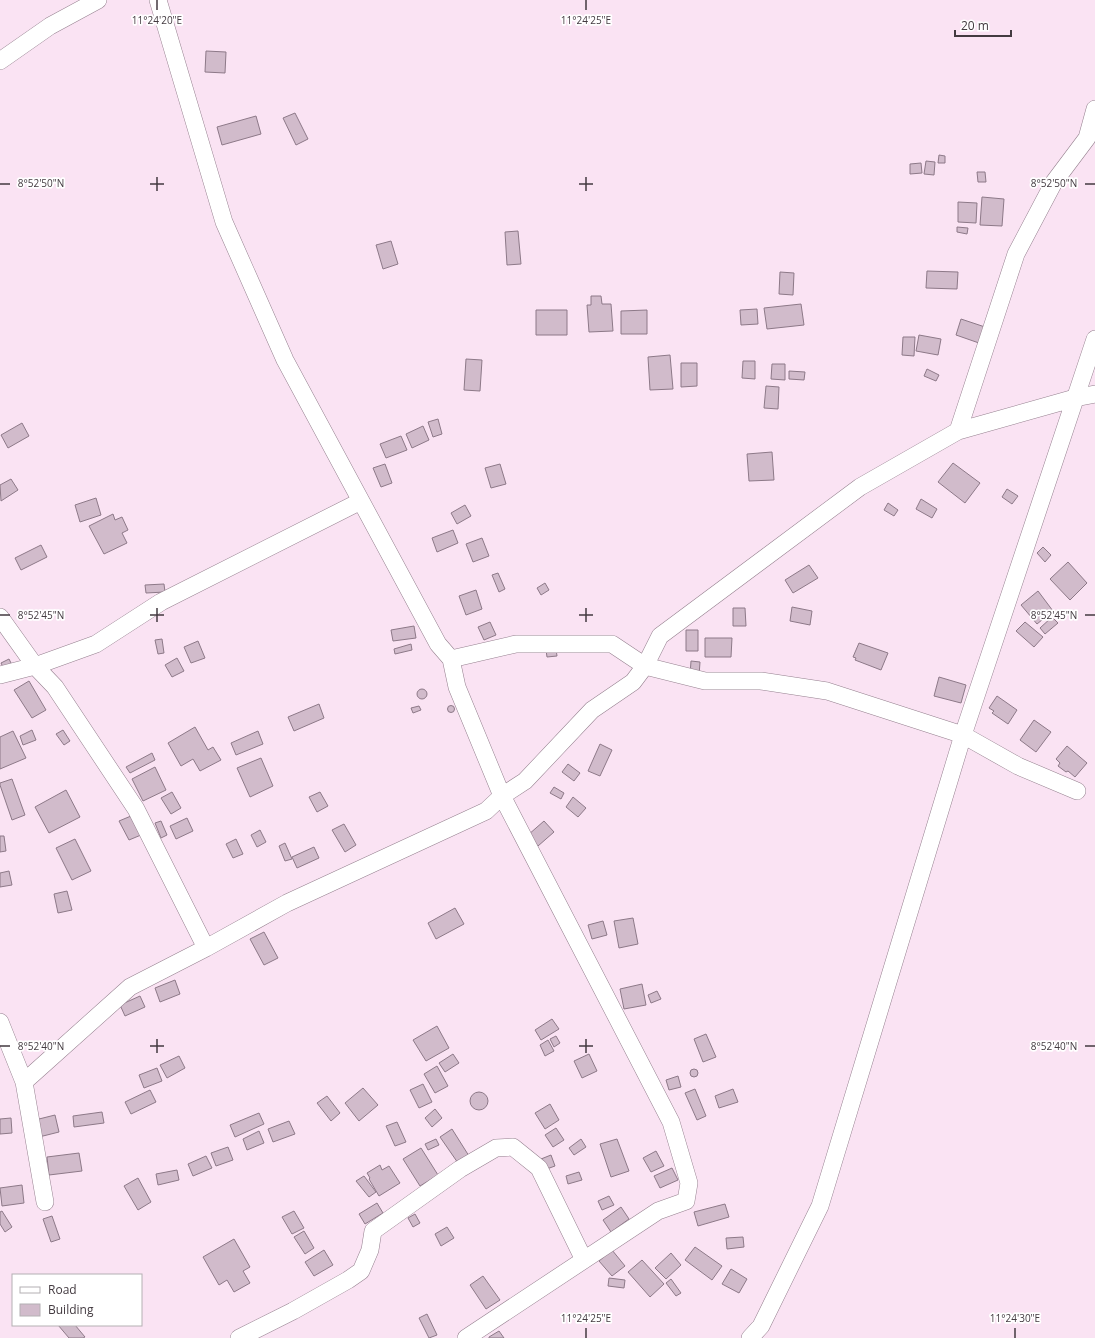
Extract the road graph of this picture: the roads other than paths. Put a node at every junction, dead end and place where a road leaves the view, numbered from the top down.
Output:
1 (98, 0) edge
2 (158, 0) edge
3 (0, 61) edge
4 (1095, 109) edge
5 (1095, 339) edge
6 (1095, 394) edge
7 (1075, 398) junction
8 (958, 430) junction
9 (361, 501) junction
10 (0, 617) edge
11 (451, 659) junction
12 (35, 666) junction
13 (645, 666) junction
14 (0, 675) edge
15 (963, 735) junction
16 (1077, 791) dead end
17 (502, 796) junction
18 (206, 948) junction
19 (0, 1022) edge
20 (24, 1082) junction
21 (45, 1202) dead end
22 (584, 1260) junction
23 (239, 1338) edge
24 (466, 1338) edge
25 (750, 1338) edge

1 - 3 street
2 - 9 street
4 - 8 street
5 - 7 street
6 - 7 street
7 - 8 street
7 - 15 street
8 - 13 street
9 - 11 street
9 - 12 street
10 - 12 street
11 - 13 street
11 - 17 street
12 - 14 street
12 - 18 street
13 - 15 street
13 - 17 street
15 - 16 street
15 - 25 street
17 - 18 street
17 - 22 street
18 - 20 street
19 - 20 street
20 - 21 street
22 - 23 street
22 - 24 street

